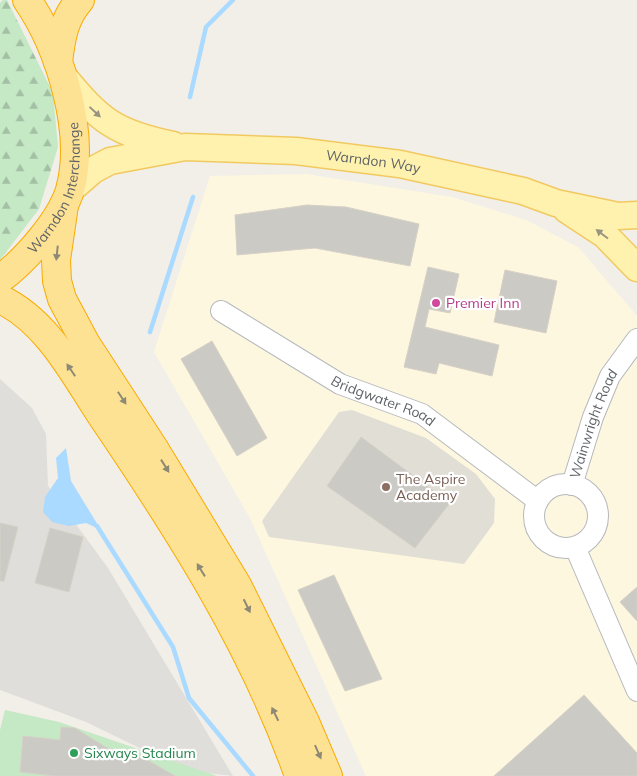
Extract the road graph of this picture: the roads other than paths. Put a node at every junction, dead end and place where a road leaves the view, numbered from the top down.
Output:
1 (27, 0) edge
2 (80, 0) edge
3 (61, 69) junction
4 (186, 147) junction
5 (67, 197) junction
6 (556, 202) junction
7 (637, 215) edge
8 (637, 268) edge
9 (0, 279) edge
10 (0, 299) edge
11 (221, 311) dead end
12 (637, 339) edge
13 (572, 485) junction
14 (538, 501) junction
15 (574, 547) junction
16 (637, 691) edge
17 (299, 776) edge
18 (328, 776) edge

1 - 3 highway, Warndon Interchange
2 - 3 highway
3 -> 4 main road, Warndon Way
3 - 5 highway, Warndon Interchange
4 - 5 main road, Warndon Way
4 - 6 main road, Warndon Way
5 - 9 highway, Warndon Interchange
5 -> 18 highway
6 - 7 main road, Warndon Way
8 -> 6 main road, Warndon Way
17 -> 10 highway
11 - 14 street, Bridgwater Road
12 - 13 street, Wainwright Road
13 - 14 street, Wainwright Road
13 - 15 street, Wainwright Road
14 - 15 street
15 - 16 street

